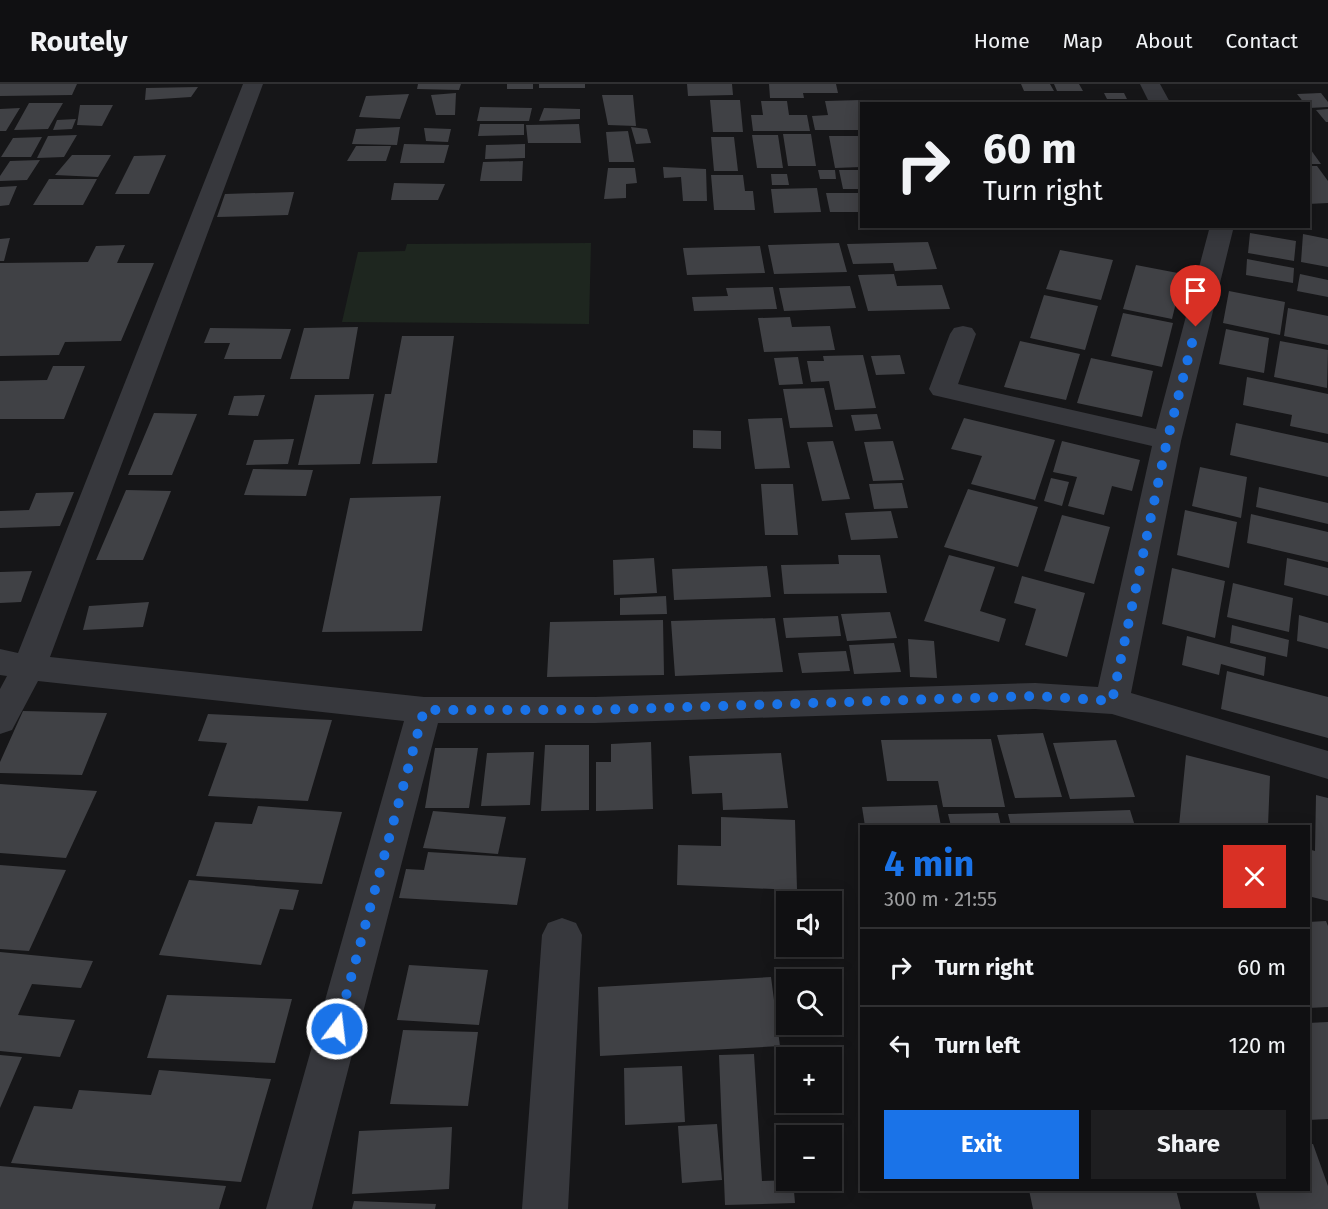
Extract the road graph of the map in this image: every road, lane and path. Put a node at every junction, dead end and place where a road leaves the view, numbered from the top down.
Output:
1 (253, 84) edge
2 (1150, 84) edge
3 (1160, 102) edge
4 (1221, 228) edge
5 (963, 334) dead end
6 (1167, 441) junction
7 (14, 665) edge
8 (1112, 701) junction
9 (424, 710) junction
10 (0, 720) edge
11 (1328, 765) edge
12 (562, 935) dead end
13 (289, 1209) edge
14 (545, 1209) edge

1 - 7 street
2 - 3 street
4 - 6 street
5 - 6 street
6 - 8 street
7 - 9 street
7 - 10 street
8 - 9 street
8 - 11 street
9 - 13 street
12 - 14 street

